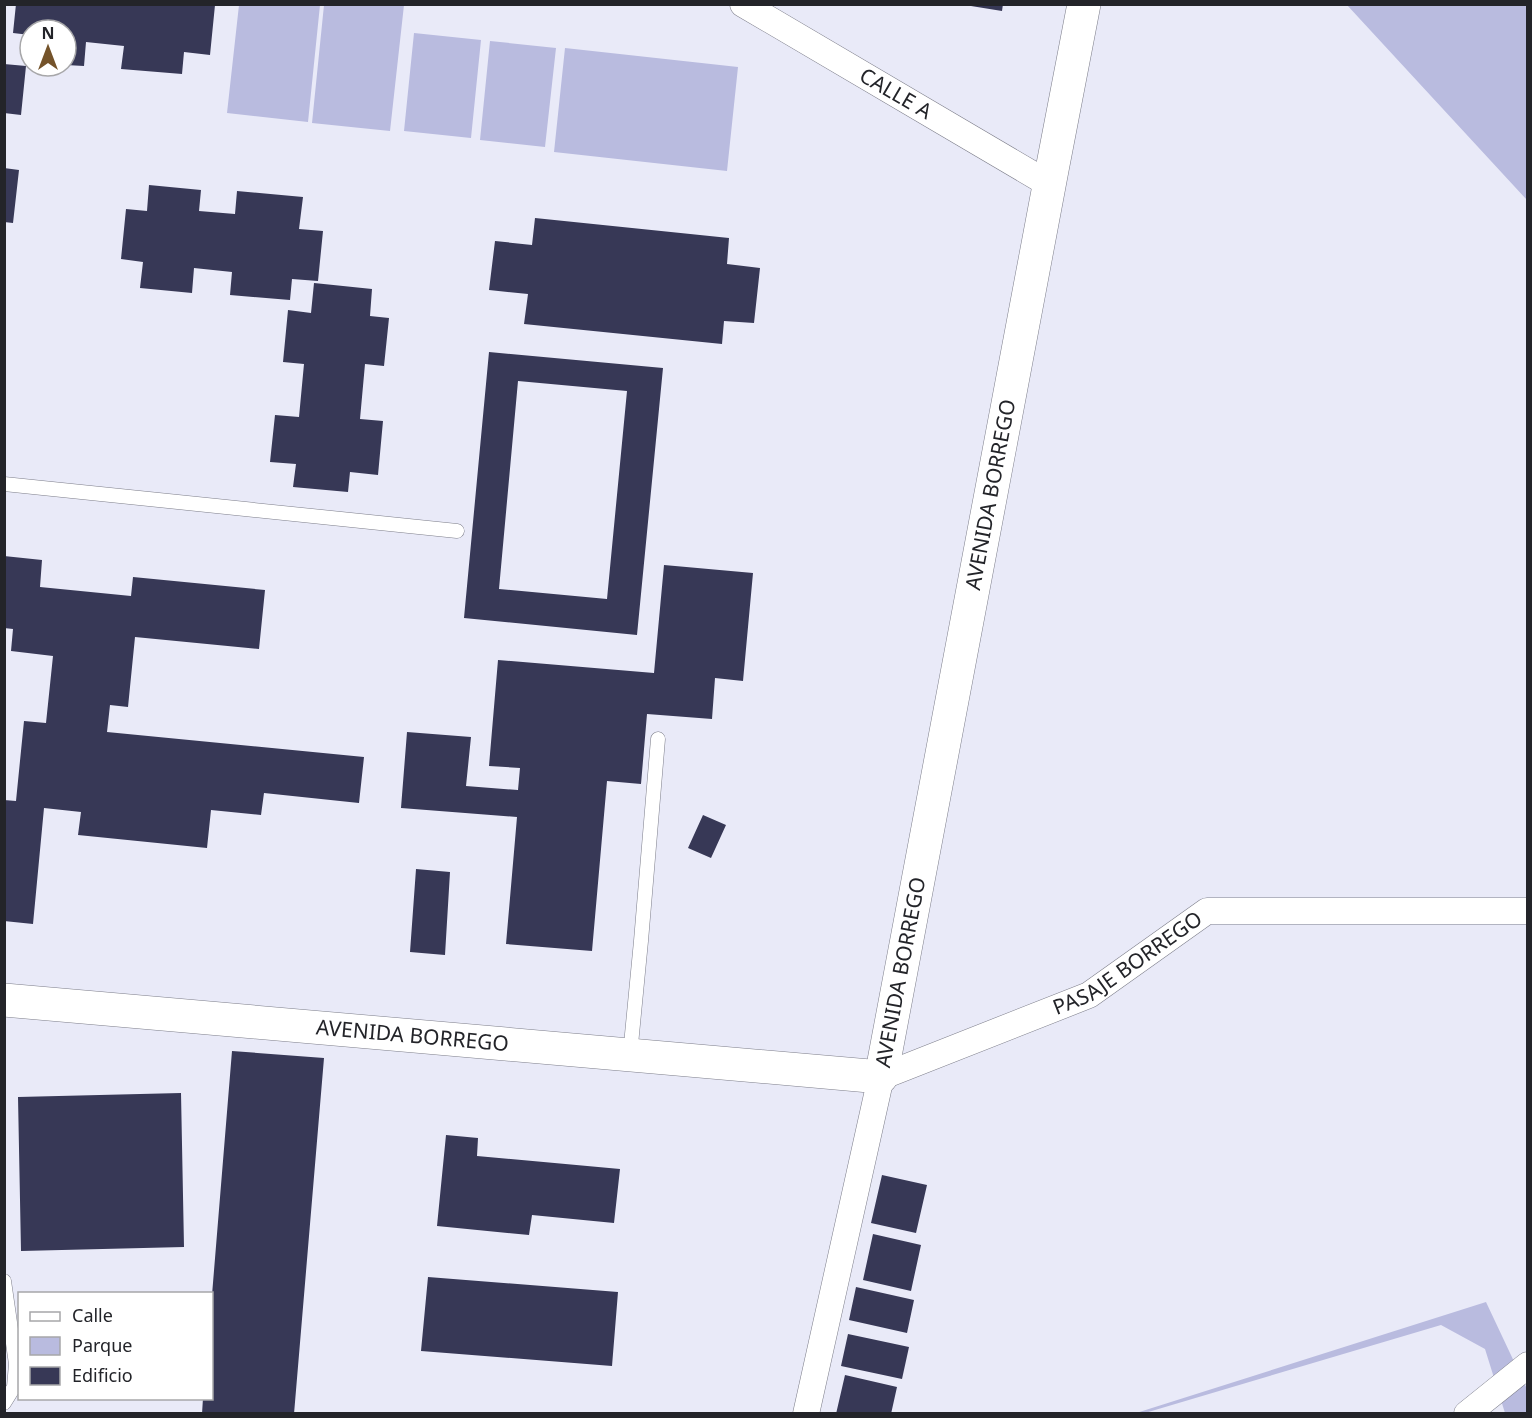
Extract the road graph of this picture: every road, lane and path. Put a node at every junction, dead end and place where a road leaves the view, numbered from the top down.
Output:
1 (743, 4) edge
2 (1084, 4) edge
3 (1049, 184) junction
4 (4, 484) edge
5 (457, 531) dead end
6 (658, 739) dead end
7 (1527, 911) edge
8 (4, 1000) edge
9 (630, 1055) junction
10 (881, 1077) junction
11 (4, 1281) edge
12 (1527, 1365) edge
13 (4, 1403) edge
14 (806, 1413) edge
15 (1467, 1413) edge

1 - 3 street, CALLE A
2 - 3 street, AVENIDA BORREGO
3 - 10 street, AVENIDA BORREGO
4 - 5 lane
6 - 9 lane
7 - 10 street, PASAJE BORREGO
8 - 9 street, AVENIDA BORREGO
9 - 10 street, AVENIDA BORREGO
10 - 14 street
11 - 13 lane
12 - 15 street

